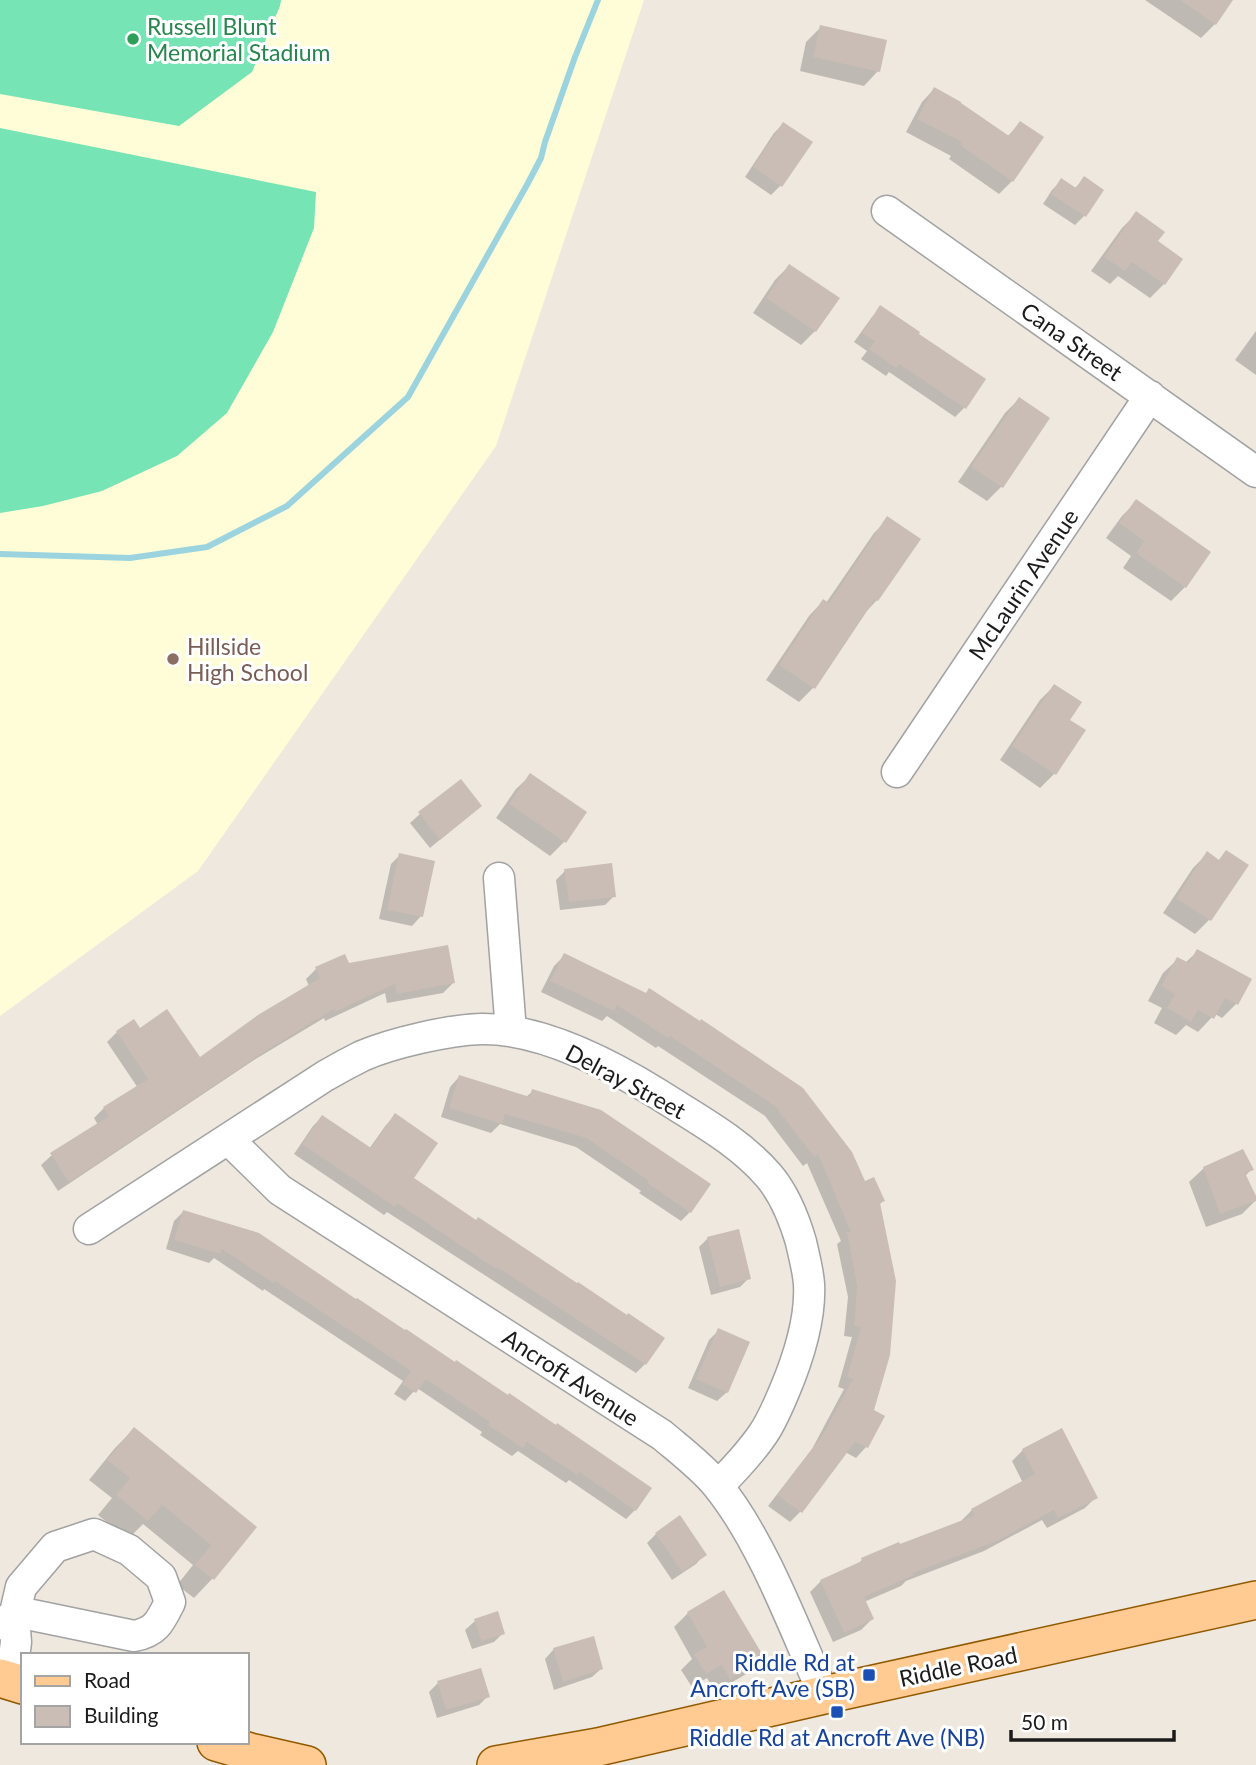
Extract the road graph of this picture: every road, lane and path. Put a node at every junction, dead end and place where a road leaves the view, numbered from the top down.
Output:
1 (887, 211) dead end
2 (1150, 396) junction
3 (1256, 472) edge
4 (897, 772) dead end
5 (499, 878) dead end
6 (511, 1031) junction
7 (228, 1139) junction
8 (89, 1229) dead end
9 (718, 1486) junction
10 (1256, 1600) edge
11 (7, 1620) edge
12 (11, 1681) edge
13 (824, 1695) junction
14 (223, 1744) edge
15 (307, 1765) edge
16 (496, 1765) edge

1 - 2 street, Cana Street
2 - 3 street, Cana Street
2 - 4 street, McLaurin Avenue
5 - 6 street
6 - 7 street, Delray Street
6 - 9 street, Delray Street
7 - 8 street, Delray Street
7 - 9 street, Ancroft Avenue
9 - 13 street, Ancroft Avenue
10 - 13 main road, Riddle Road
11 - 11 street
11 - 12 street
13 - 16 main road, Riddle Road
14 - 15 main road

